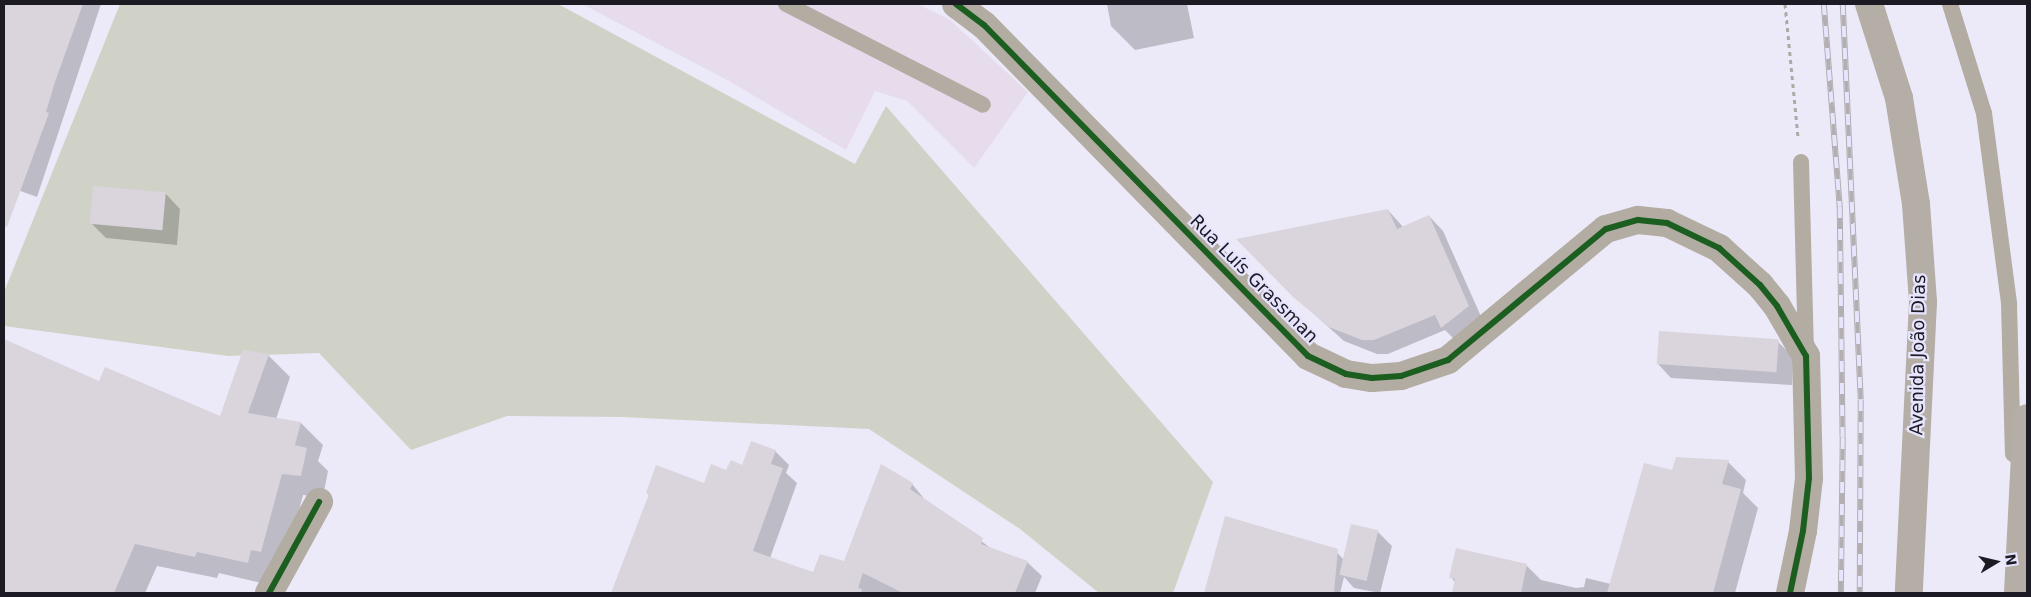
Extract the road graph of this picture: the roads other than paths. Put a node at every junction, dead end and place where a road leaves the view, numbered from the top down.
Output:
1 (786, 4) edge
2 (956, 4) edge
3 (1869, 4) edge
4 (1950, 4) edge
5 (983, 105) dead end
6 (1801, 162) road end
7 (1806, 356) junction
8 (2027, 418) edge
9 (319, 502) dead end
10 (269, 593) edge
11 (1790, 593) edge
12 (1908, 593) edge
13 (2018, 593) edge

1 - 5 lane
2 - 7 street, Rua Luís Grassman
3 - 12 main road, Avenida João Dias
4 - 13 lane
6 - 7 lane
7 - 11 street
8 - 13 main road
9 - 10 street

